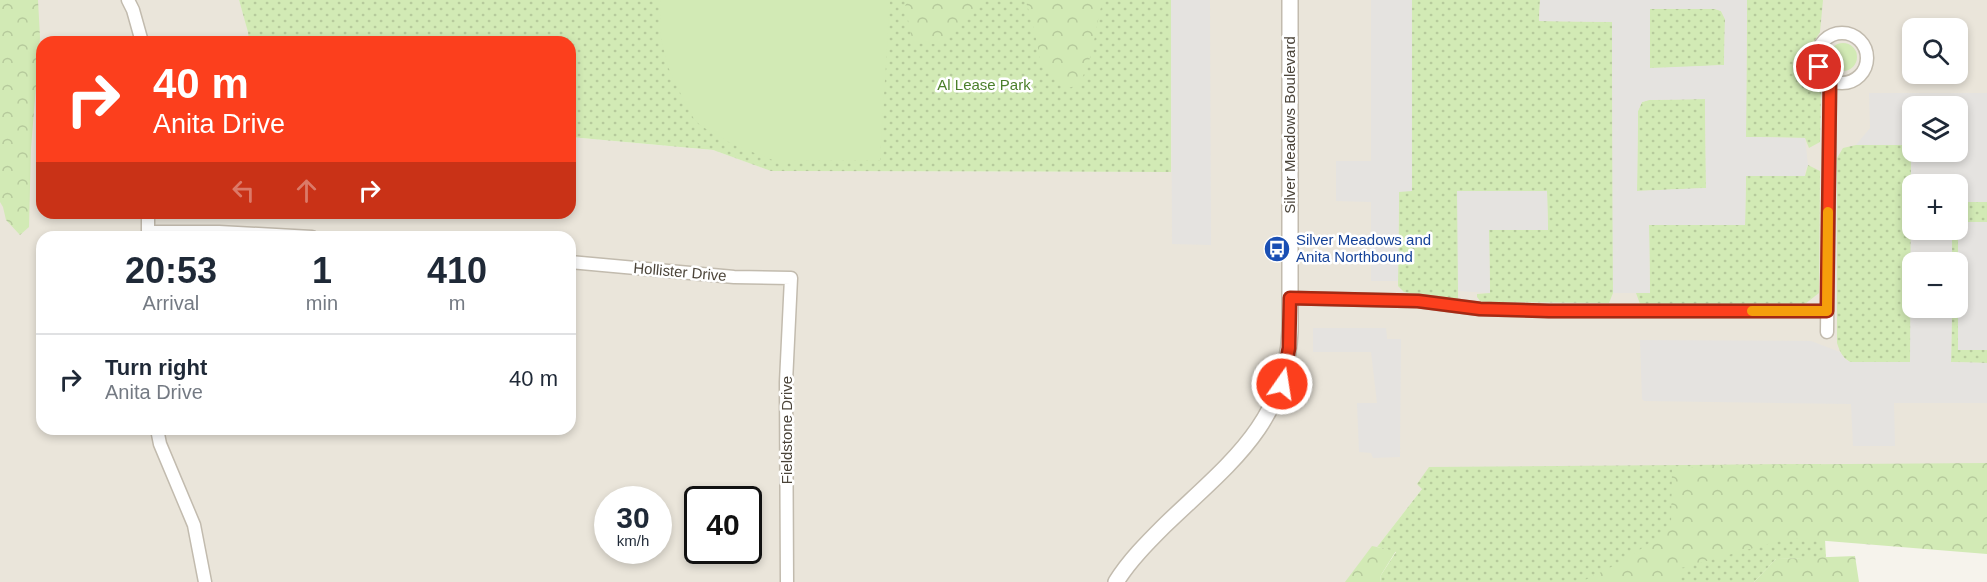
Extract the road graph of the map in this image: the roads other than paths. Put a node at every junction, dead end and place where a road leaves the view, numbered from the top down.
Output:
1 (128, 0) edge
2 (1290, 0) edge
3 (140, 36) edge
4 (1830, 79) junction
5 (576, 263) edge
6 (791, 278) joint
7 (1290, 298) junction
8 (1827, 311) junction
9 (1827, 332) dead end
10 (158, 435) edge
11 (205, 582) edge
12 (787, 582) edge
13 (1116, 582) edge

1 - 3 street
2 - 7 street, Silver Meadows Boulevard
4 - 4 street
4 - 8 street
5 - 6 street, Hollister Drive
6 - 12 street, Fieldstone Drive
7 - 8 street
7 - 13 street, Silver Meadows Boulevard
8 - 9 street
10 - 11 street

